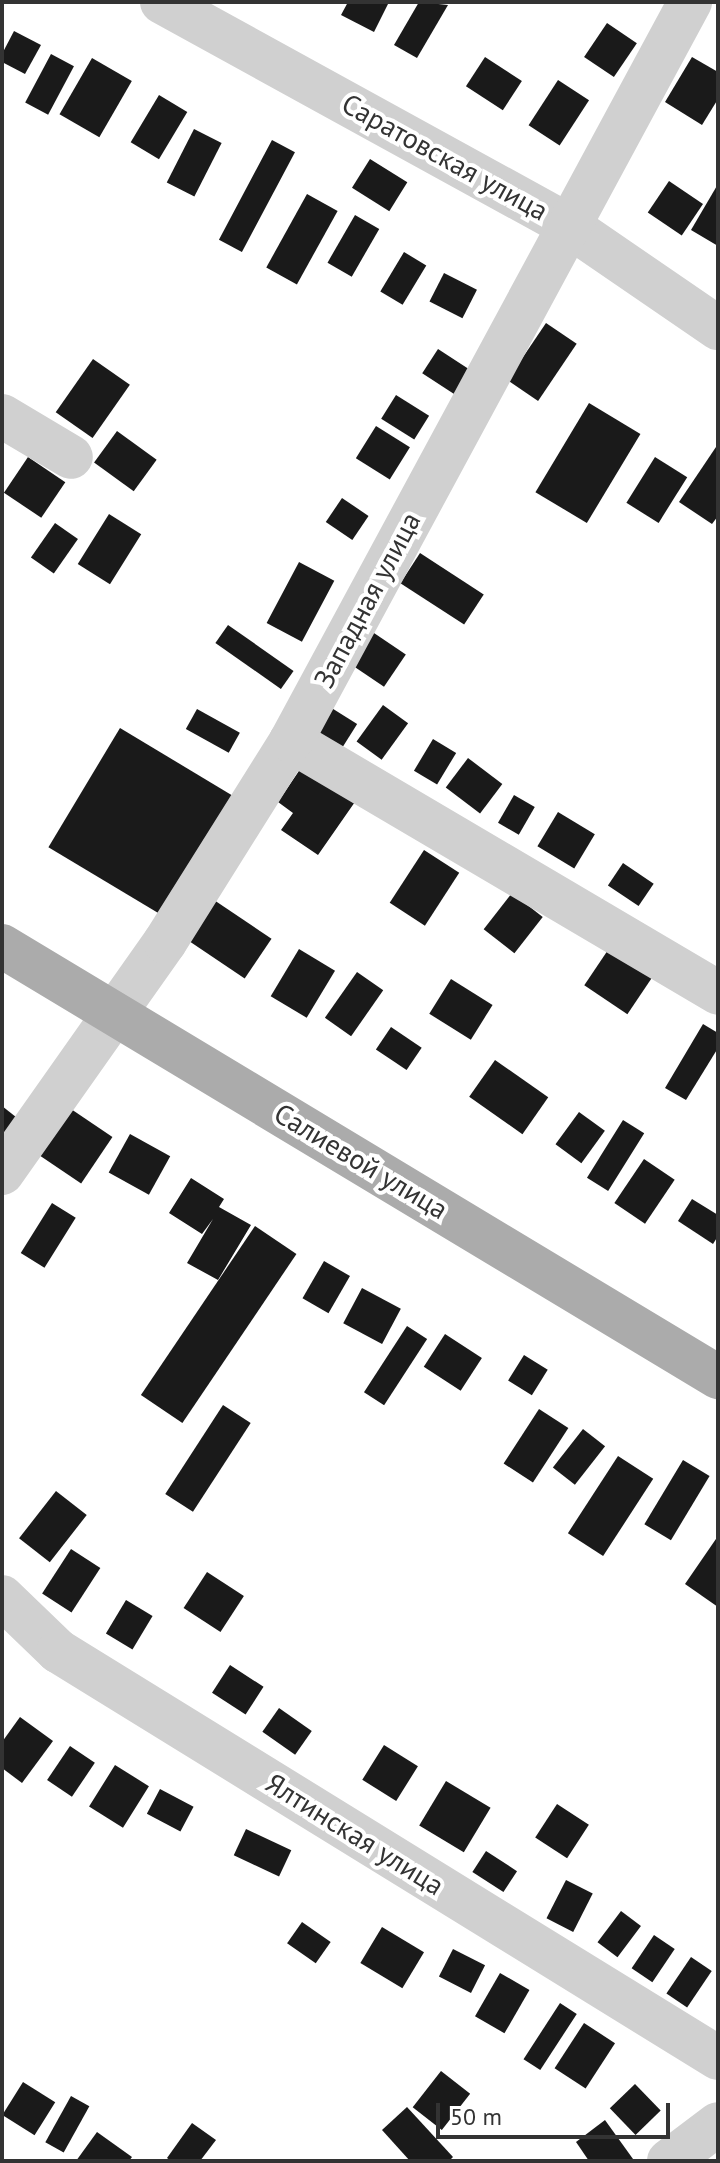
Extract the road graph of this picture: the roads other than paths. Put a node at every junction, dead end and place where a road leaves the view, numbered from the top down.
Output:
1 (162, 2) edge
2 (690, 2) edge
3 (569, 226) junction
4 (718, 328) edge
5 (2, 416) edge
6 (71, 457) dead end
7 (291, 741) junction
8 (2, 946) edge
9 (718, 993) edge
10 (115, 1012) junction
11 (2, 1173) edge
12 (718, 1377) edge
13 (2, 1597) edge
14 (718, 2058) edge
15 (718, 2124) edge
16 (669, 2161) edge

1 - 3 street, Саратовская улица
2 - 3 street, Западная улица
3 - 4 street, Саратовская улица
3 - 7 street, Западная улица
5 - 6 street
7 - 9 street
7 - 10 street, Западная улица
8 - 10 main road, Салиевой улица
10 - 11 street, Западная улица
10 - 12 main road, Салиевой улица
13 - 14 street, Ялтинская улица
15 - 16 street

